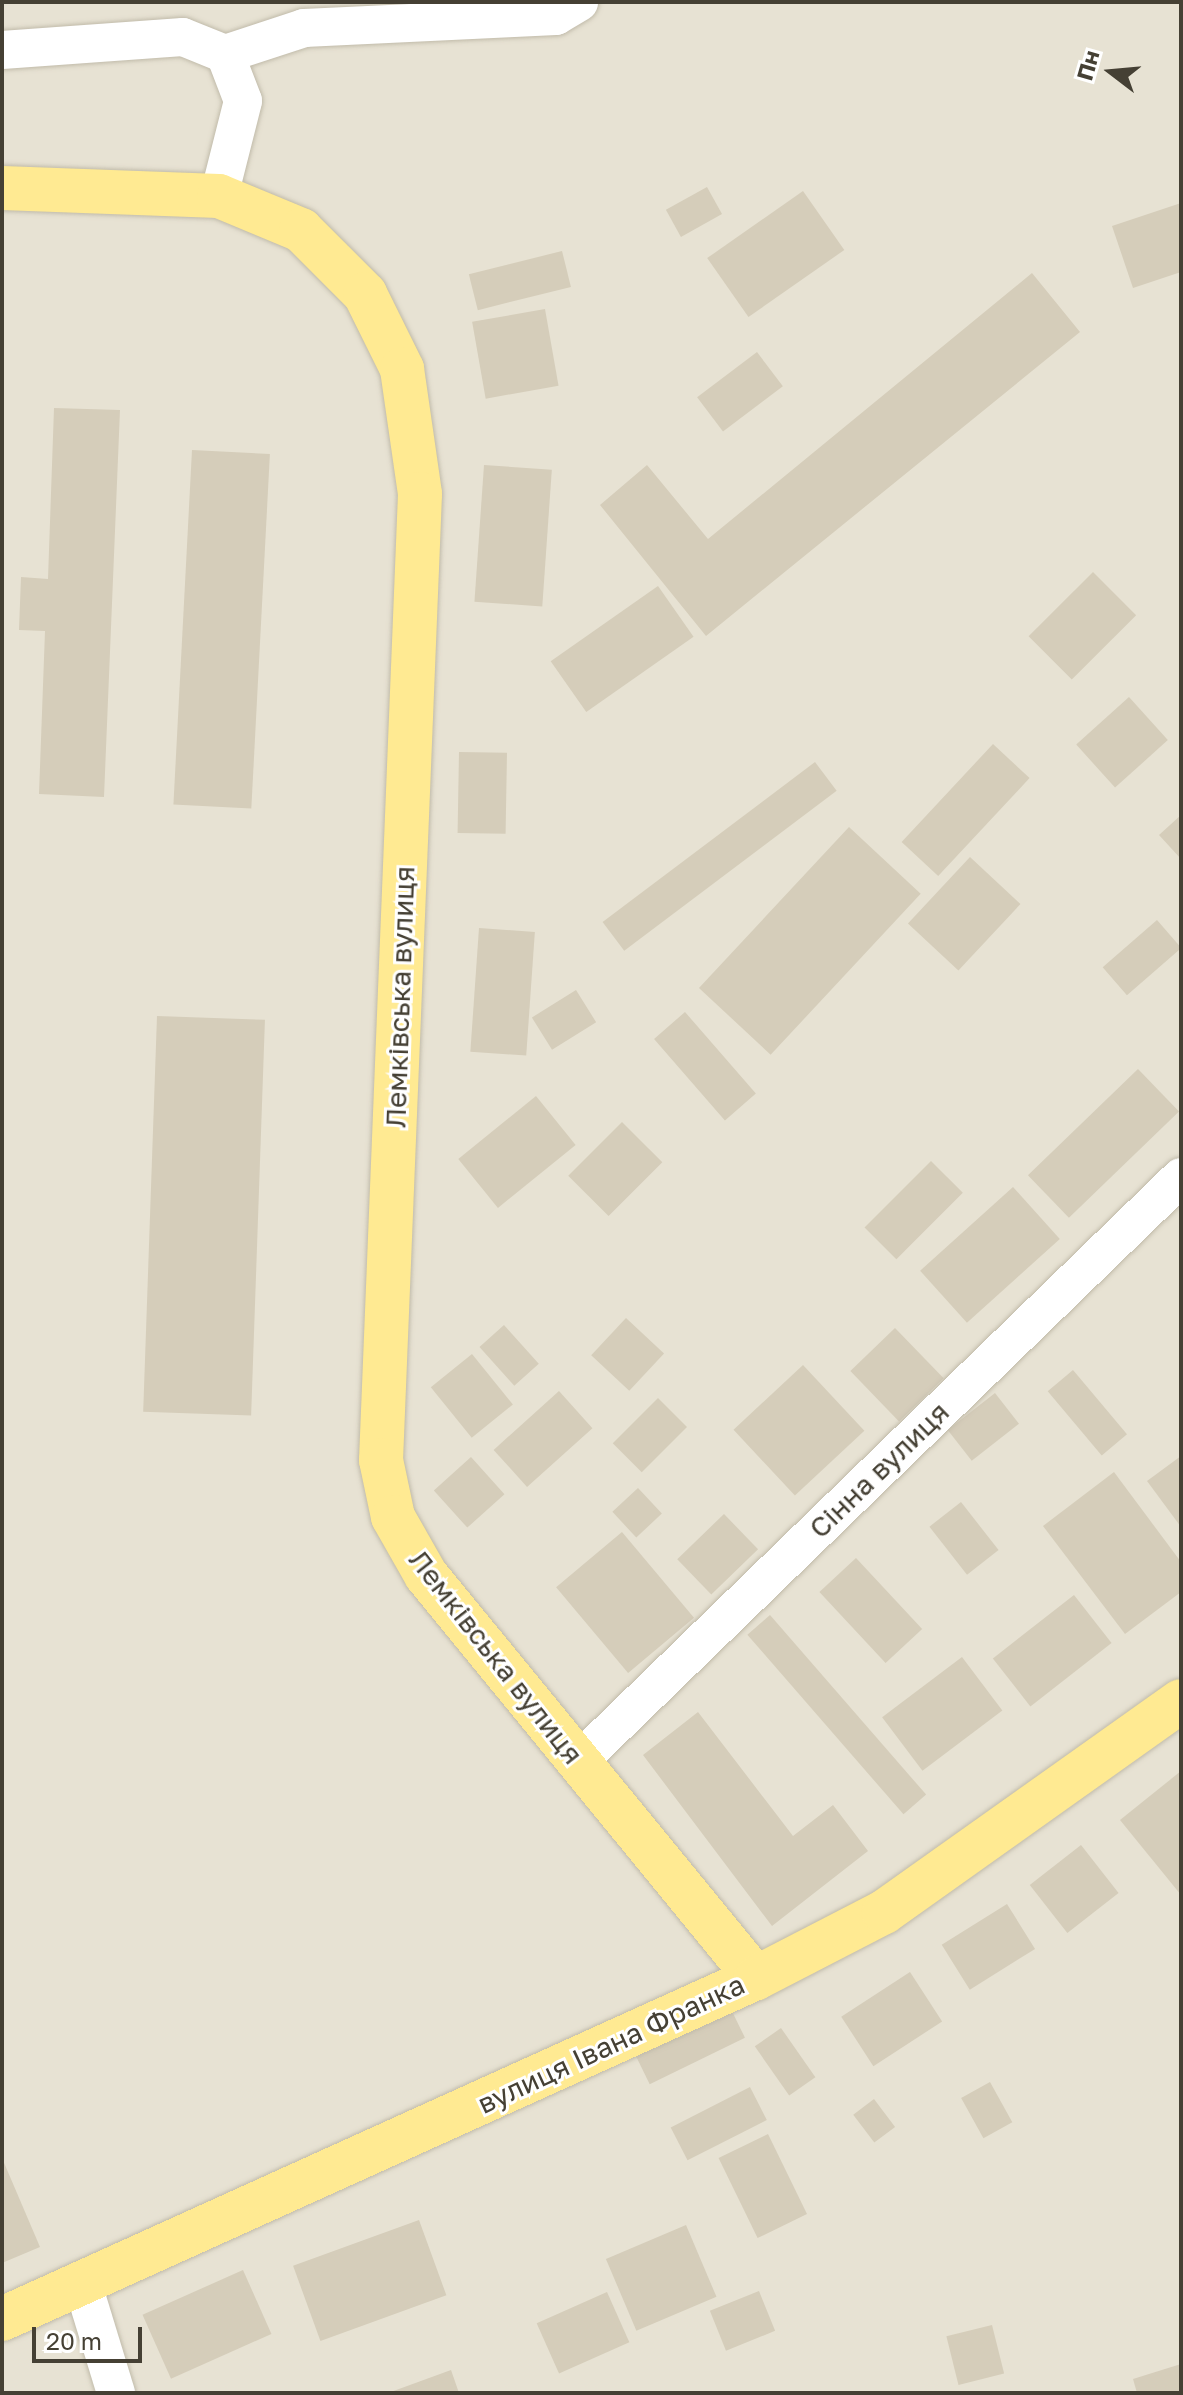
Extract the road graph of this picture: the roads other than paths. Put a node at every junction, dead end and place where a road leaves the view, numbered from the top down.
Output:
1 (579, 2) edge
2 (2, 50) edge
3 (225, 54) junction
4 (2, 188) edge
5 (219, 196) junction
6 (1181, 1177) edge
7 (1181, 1701) edge
8 (578, 1762) junction
9 (756, 1978) junction
10 (83, 2285) junction
11 (2, 2319) edge
12 (116, 2393) edge

1 - 3 street
2 - 3 street
3 - 5 street
4 - 5 main road, Лемківська вулиця
5 - 8 main road, Лемківська вулиця
6 - 8 street, Сінна вулиця
7 - 9 main road, вулиця Івана Франка
8 - 9 main road, Лемківська вулиця
9 - 10 main road, вулиця Івана Франка
10 - 11 main road, вулиця Івана Франка
10 - 12 street

